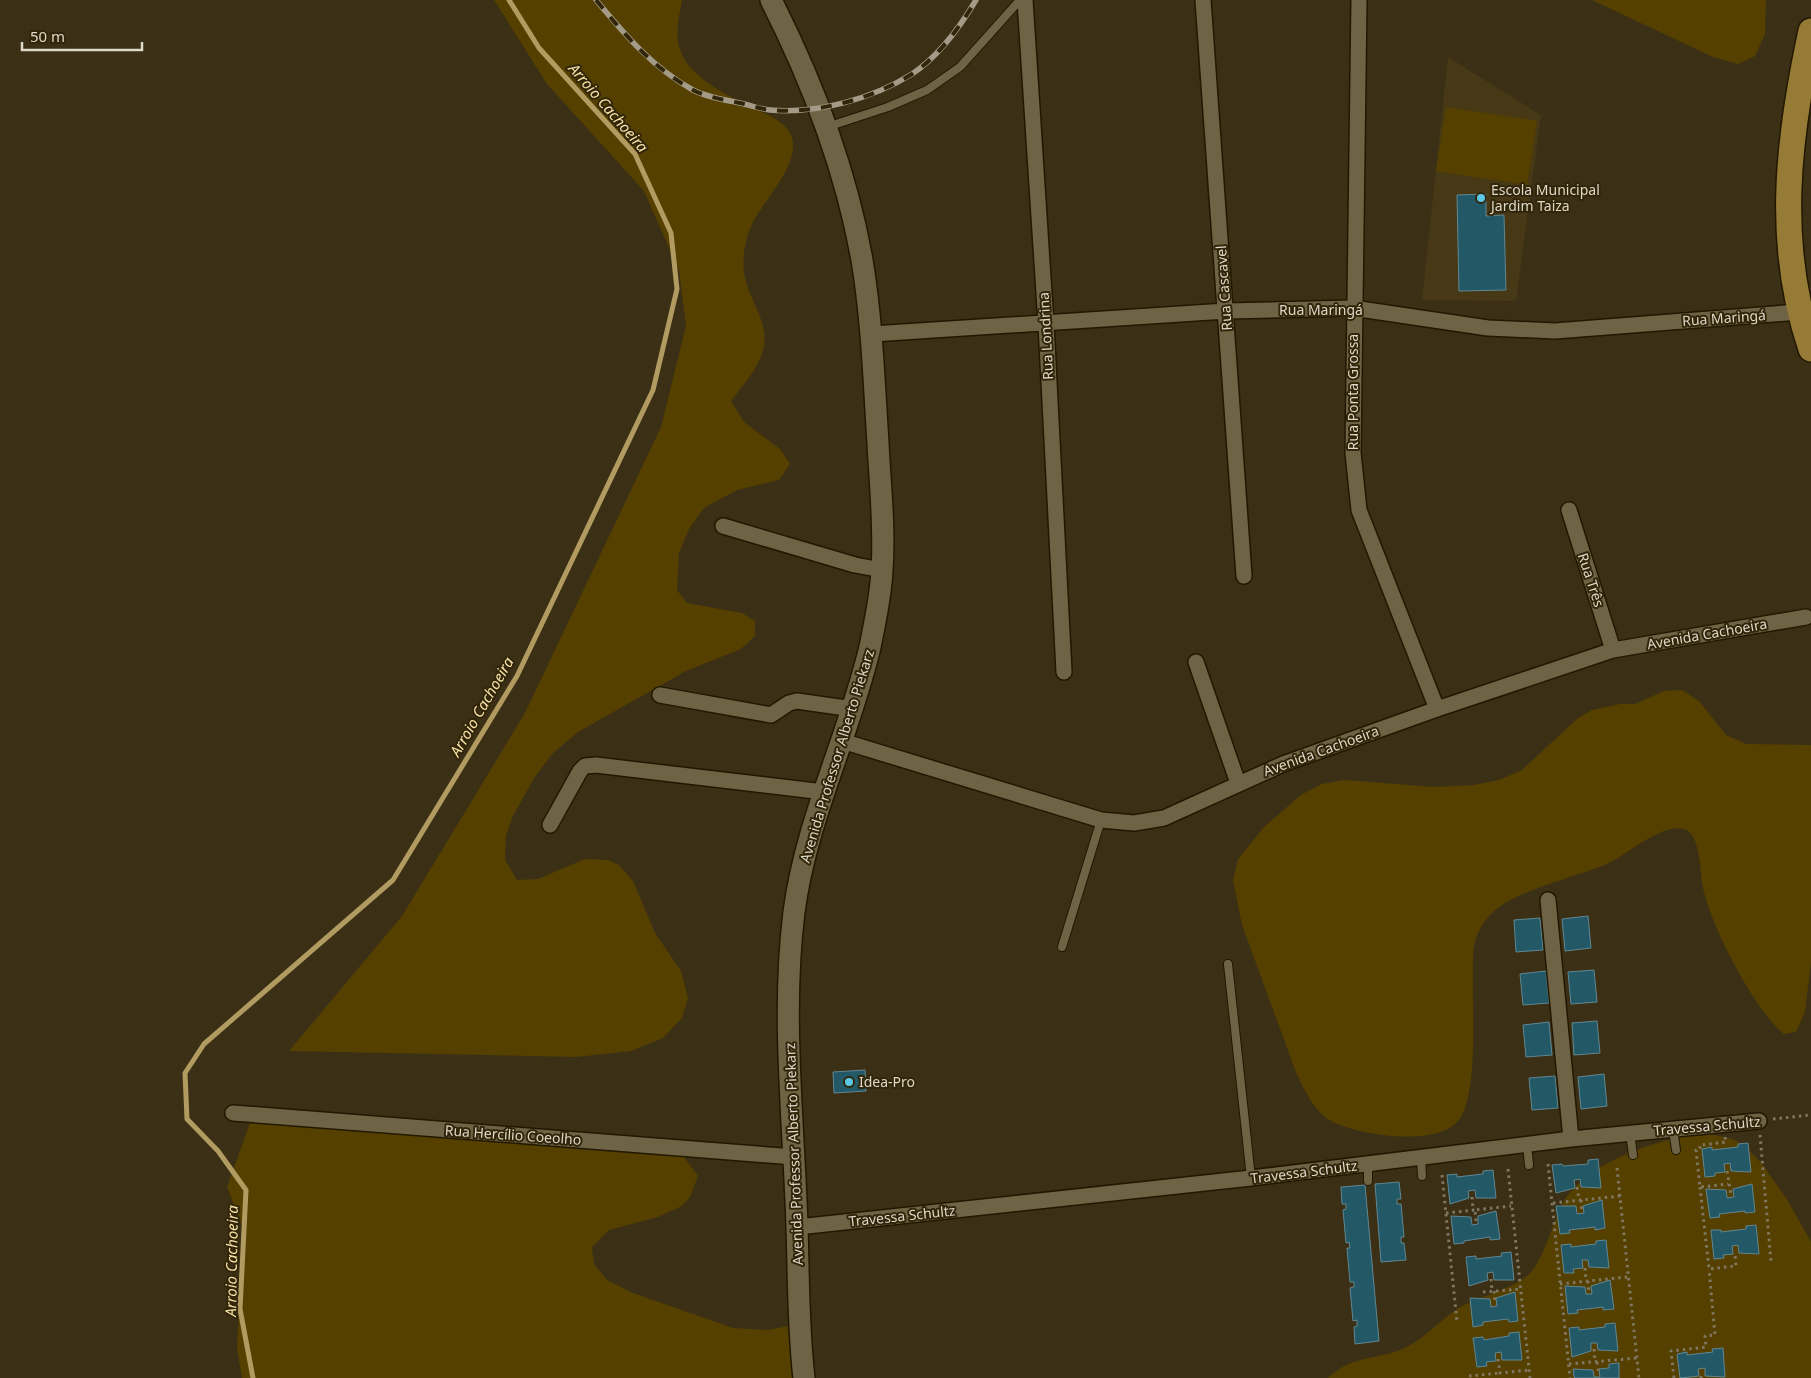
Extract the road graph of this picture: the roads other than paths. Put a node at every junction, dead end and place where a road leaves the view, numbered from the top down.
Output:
1 (771, 0) edge
2 (1020, 0) edge
3 (1025, 0) edge
4 (1203, 0) edge
5 (1359, 0) edge
6 (1811, 30) edge
7 (825, 127) junction
8 (1353, 308) junction
9 (1226, 311) junction
10 (1799, 312) junction
11 (1046, 324) junction
12 (872, 334) junction
13 (1811, 349) edge
14 (1569, 510) dead end
15 (723, 526) dead end
16 (882, 570) junction
17 (1244, 576) dead end
18 (1806, 617) dead end
19 (1613, 650) junction
20 (1196, 662) dead end
21 (1064, 672) dead end
22 (660, 695) dead end
23 (853, 709) junction
24 (1437, 709) junction
25 (842, 741) junction
26 (1238, 783) junction
27 (824, 792) junction
28 (1101, 820) junction
29 (550, 825) dead end
30 (1548, 900) dead end
31 (1062, 946) dead end
32 (1228, 964) dead end
33 (233, 1113) dead end
34 (1759, 1121) road end
35 (1673, 1128) junction
36 (1630, 1133) junction
37 (1571, 1139) junction
38 (1527, 1144) junction
39 (1676, 1150) dead end
40 (1633, 1155) dead end
41 (794, 1156) junction
42 (1421, 1157) junction
43 (1368, 1164) junction
44 (1529, 1165) dead end
45 (1422, 1176) dead end
46 (1251, 1178) junction
47 (1368, 1181) dead end
48 (798, 1227) junction
49 (804, 1378) edge

1 - 7 main road, Avenida Professor Alberto Piekarz
2 - 7 lane
3 - 11 street, Rua Londrina
4 - 9 street, Rua Cascavel
5 - 8 street, Rua Ponta Grossa
6 - 10 highway
7 - 12 main road, Avenida Professor Alberto Piekarz
8 - 9 street, Rua Maringá
8 - 10 street, Rua Maringá
8 - 24 street, Rua Ponta Grossa
9 - 11 street, Rua Maringá
9 - 17 street, Rua Cascavel
10 - 13 highway
11 - 12 street, Rua Maringá
11 - 21 street, Rua Londrina
12 - 16 main road, Avenida Professor Alberto Piekarz
14 - 19 street, Rua Três
15 - 16 street
16 - 23 main road, Avenida Professor Alberto Piekarz
18 - 19 street, Avenida Cachoeira
19 - 24 street, Avenida Cachoeira
20 - 26 street
22 - 23 street
23 - 25 main road, Avenida Professor Alberto Piekarz
24 - 26 street, Avenida Cachoeira
25 - 27 main road, Avenida Professor Alberto Piekarz
25 - 28 street, Avenida Cachoeira
26 - 28 street, Avenida Cachoeira
27 - 29 street
27 - 41 main road, Avenida Professor Alberto Piekarz
28 - 31 lane
30 - 37 street
32 - 46 lane
33 - 41 street, Rua Hercílio Coeolho
34 - 35 street, Travessa Schultz
35 - 36 street, Travessa Schultz
35 - 39 lane
36 - 37 street, Travessa Schultz
36 - 40 lane
37 - 38 street, Travessa Schultz
38 - 42 street, Travessa Schultz
38 - 44 lane
41 - 48 main road, Avenida Professor Alberto Piekarz
42 - 43 street, Travessa Schultz
42 - 45 lane
43 - 46 street, Travessa Schultz
43 - 47 lane
46 - 48 street, Travessa Schultz
48 - 49 main road, Avenida Professor Alberto Piekarz

